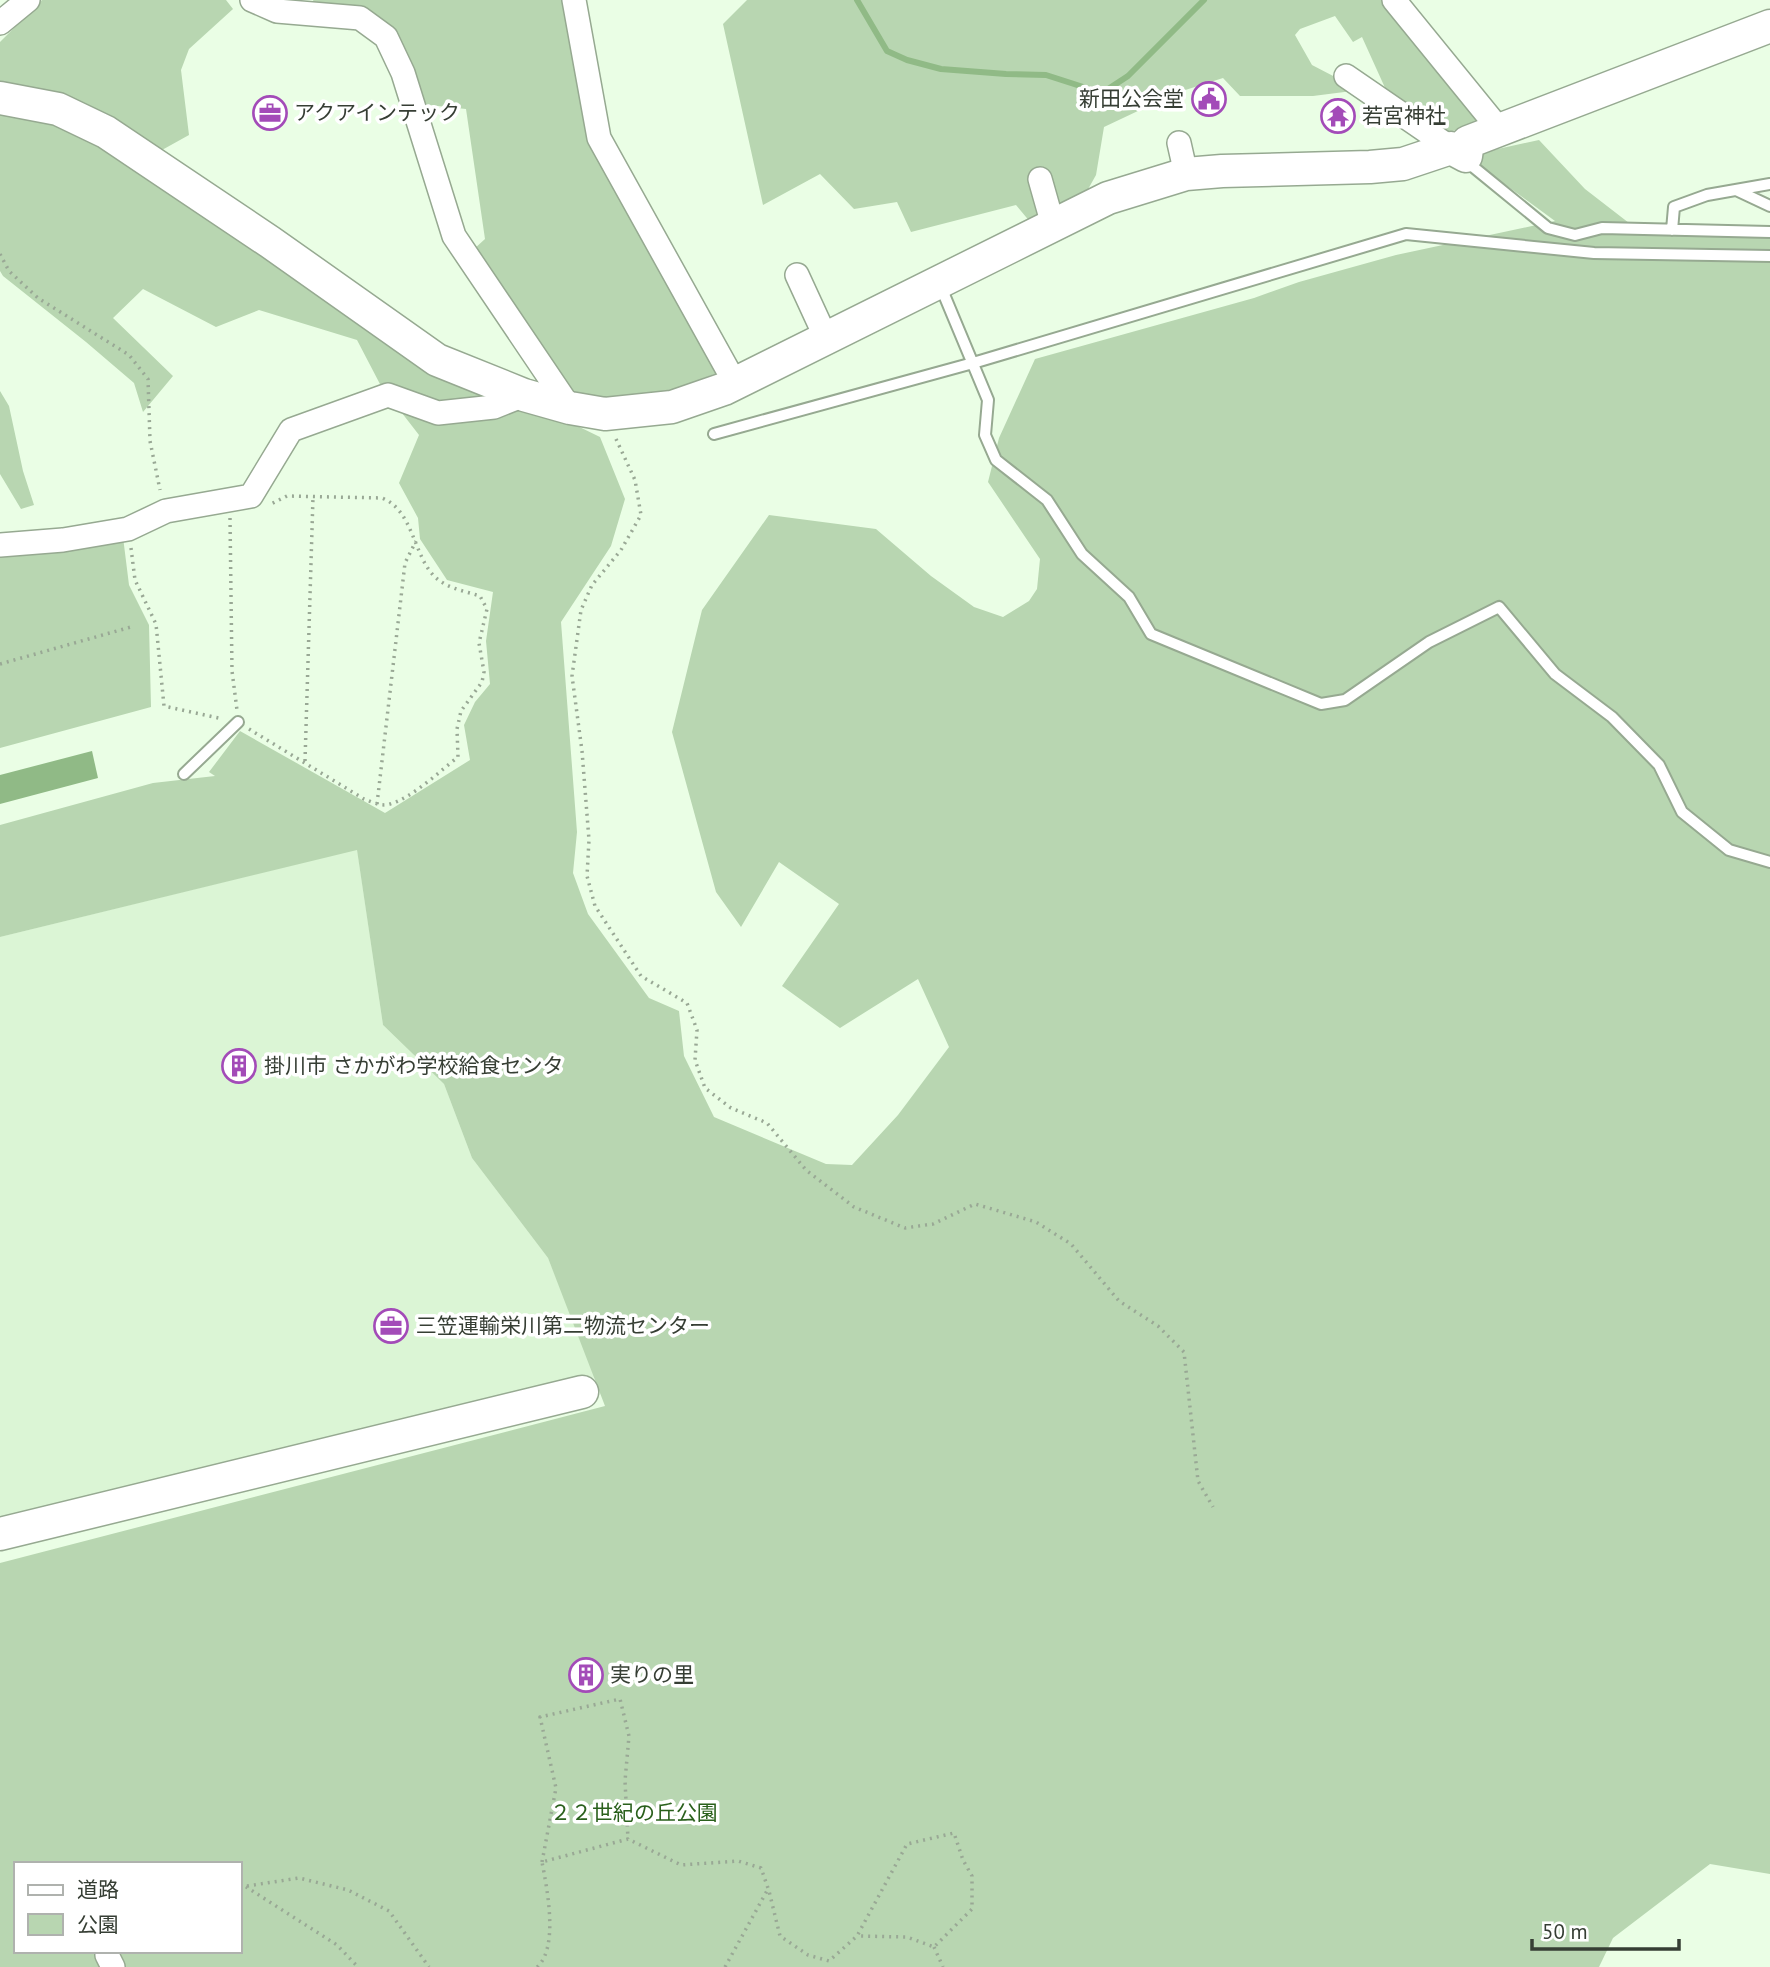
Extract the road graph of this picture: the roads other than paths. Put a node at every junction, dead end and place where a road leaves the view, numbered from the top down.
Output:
1 (28, 0) edge
2 (253, 0) edge
3 (574, 0) edge
4 (1394, 0) edge
5 (314, 7) edge
6 (0, 23) edge
7 (1770, 26) edge
8 (1346, 76) dead end
9 (0, 98) edge
10 (1500, 130) junction
11 (1180, 143) dead end
12 (1451, 148) junction
13 (1185, 174) junction
14 (1040, 178) dead end
15 (1770, 184) edge
16 (1736, 190) junction
17 (1770, 206) edge
18 (1053, 225) junction
19 (1672, 230) junction
20 (1770, 232) edge
21 (1770, 256) edge
22 (797, 275) dead end
23 (938, 282) junction
24 (826, 338) junction
25 (972, 363) junction
26 (735, 383) junction
27 (524, 395) junction
28 (570, 408) junction
29 (714, 434) dead end
30 (0, 545) edge
31 (238, 722) road end
32 (184, 774) dead end
33 (1770, 862) edge
34 (582, 1392) dead end
35 (0, 1534) edge

1 - 6 street
2 - 5 street
3 - 26 street
4 - 10 street
5 - 28 street
7 - 10 street
8 - 12 street
9 - 27 street
10 - 12 street
11 - 13 street
12 - 13 street
12 - 19 lane
13 - 18 street
14 - 18 street
15 - 16 lane
16 - 17 lane
16 - 19 lane
18 - 23 street
19 - 20 lane
21 - 25 lane
22 - 24 street
23 - 24 street
23 - 25 lane
24 - 26 street
25 - 29 lane
25 - 33 lane
26 - 28 street
27 - 28 street
27 - 30 street
31 - 32 lane
34 - 35 street

